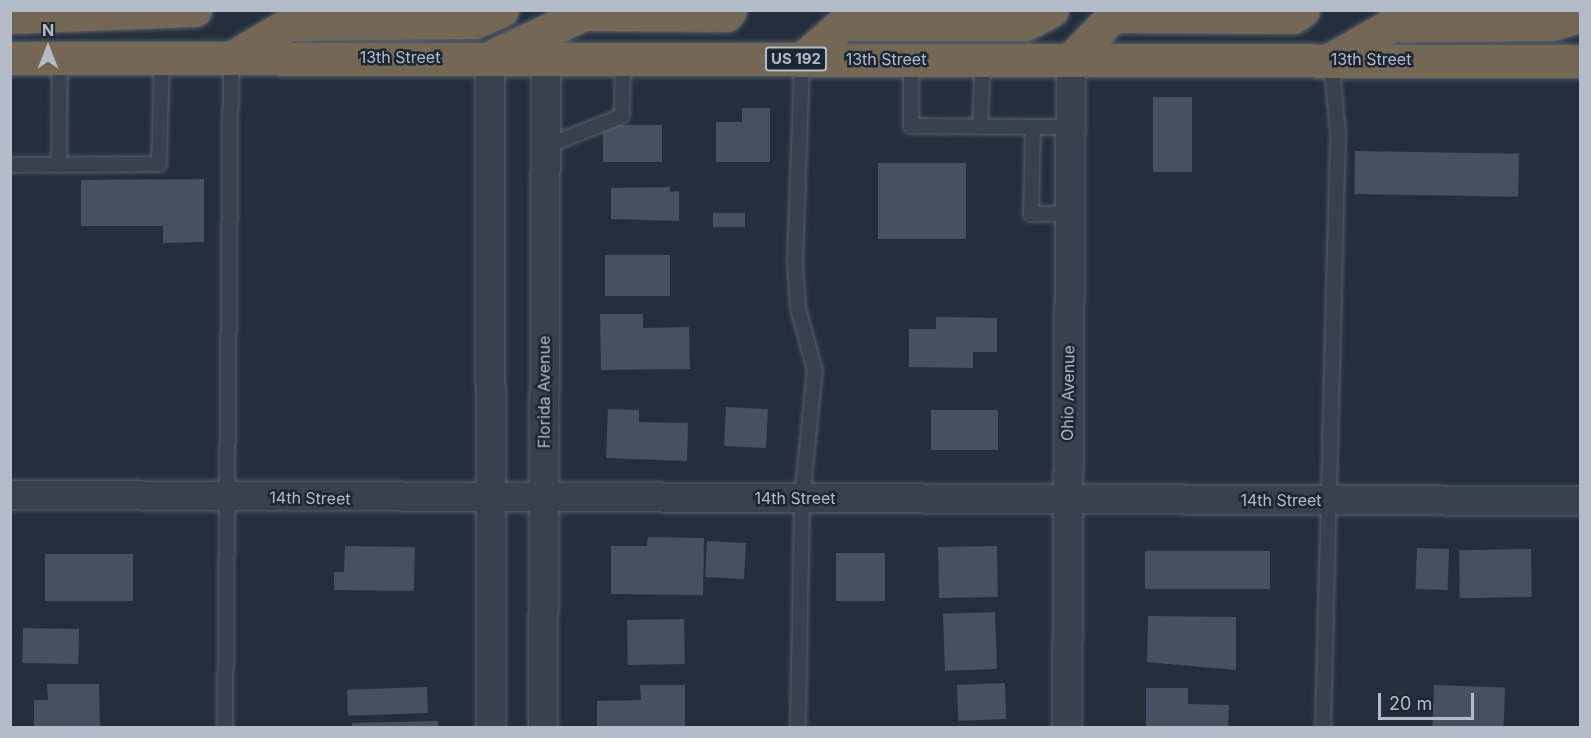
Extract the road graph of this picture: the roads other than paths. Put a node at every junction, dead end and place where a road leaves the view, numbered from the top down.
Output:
1 (195, 10) edge
2 (502, 10) edge
3 (730, 10) edge
4 (1052, 10) edge
5 (1303, 10) edge
6 (1581, 16) edge
7 (10, 17) edge
8 (490, 57) junction
9 (546, 57) junction
10 (10, 58) edge
11 (60, 58) junction
12 (162, 58) junction
13 (231, 58) junction
14 (623, 58) junction
15 (802, 59) junction
16 (910, 59) junction
17 (983, 59) junction
18 (1071, 59) junction
19 (1332, 59) junction
20 (1581, 61) edge
21 (980, 126) junction
22 (1033, 127) junction
23 (1072, 127) junction
24 (544, 147) junction
25 (10, 165) edge
26 (59, 165) junction
27 (1070, 213) junction
28 (10, 495) edge
29 (224, 497) junction
30 (802, 498) junction
31 (1067, 499) junction
32 (490, 500) junction
33 (544, 500) junction
34 (1330, 500) junction
35 (1581, 501) edge
36 (225, 728) edge
37 (491, 728) edge
38 (543, 728) edge
39 (798, 728) edge
40 (1067, 728) edge
41 (1323, 728) edge

1 - 7 highway
2 - 13 highway
3 - 8 highway
4 - 15 highway
5 - 18 highway
6 - 19 highway
8 - 9 highway, 13th Street / US 192
8 - 13 highway, 13th Street / US 192
8 - 32 street
9 - 14 highway, 13th Street / US 192
9 - 24 street, Florida Avenue
10 - 11 highway, 13th Street / US 192
11 - 12 highway, 13th Street / US 192
11 - 26 lane
12 - 13 highway, 13th Street / US 192
12 - 26 lane
13 - 29 lane
14 - 15 highway, 13th Street / US 192
14 - 24 lane
15 - 16 highway, 13th Street / US 192
15 - 30 lane
16 - 17 highway, 13th Street / US 192
16 - 21 lane
17 - 18 highway, 13th Street / US 192
17 - 21 lane
18 - 19 highway, 13th Street / US 192
18 - 23 street, Ohio Avenue
19 - 20 highway, 13th Street / US 192
19 - 34 lane
21 - 22 lane
22 - 23 lane
22 - 27 lane
23 - 27 street, Ohio Avenue
24 - 33 street, Florida Avenue
25 - 26 lane
27 - 31 street, Ohio Avenue
28 - 29 street, 14th Street
29 - 32 street, 14th Street
29 - 36 lane
30 - 31 street, 14th Street
30 - 33 street, 14th Street
30 - 39 lane
31 - 34 street, 14th Street
31 - 40 street, Ohio Avenue
32 - 33 street, 14th Street
32 - 37 street
33 - 38 street, Florida Avenue
34 - 35 street, 14th Street
34 - 41 lane

